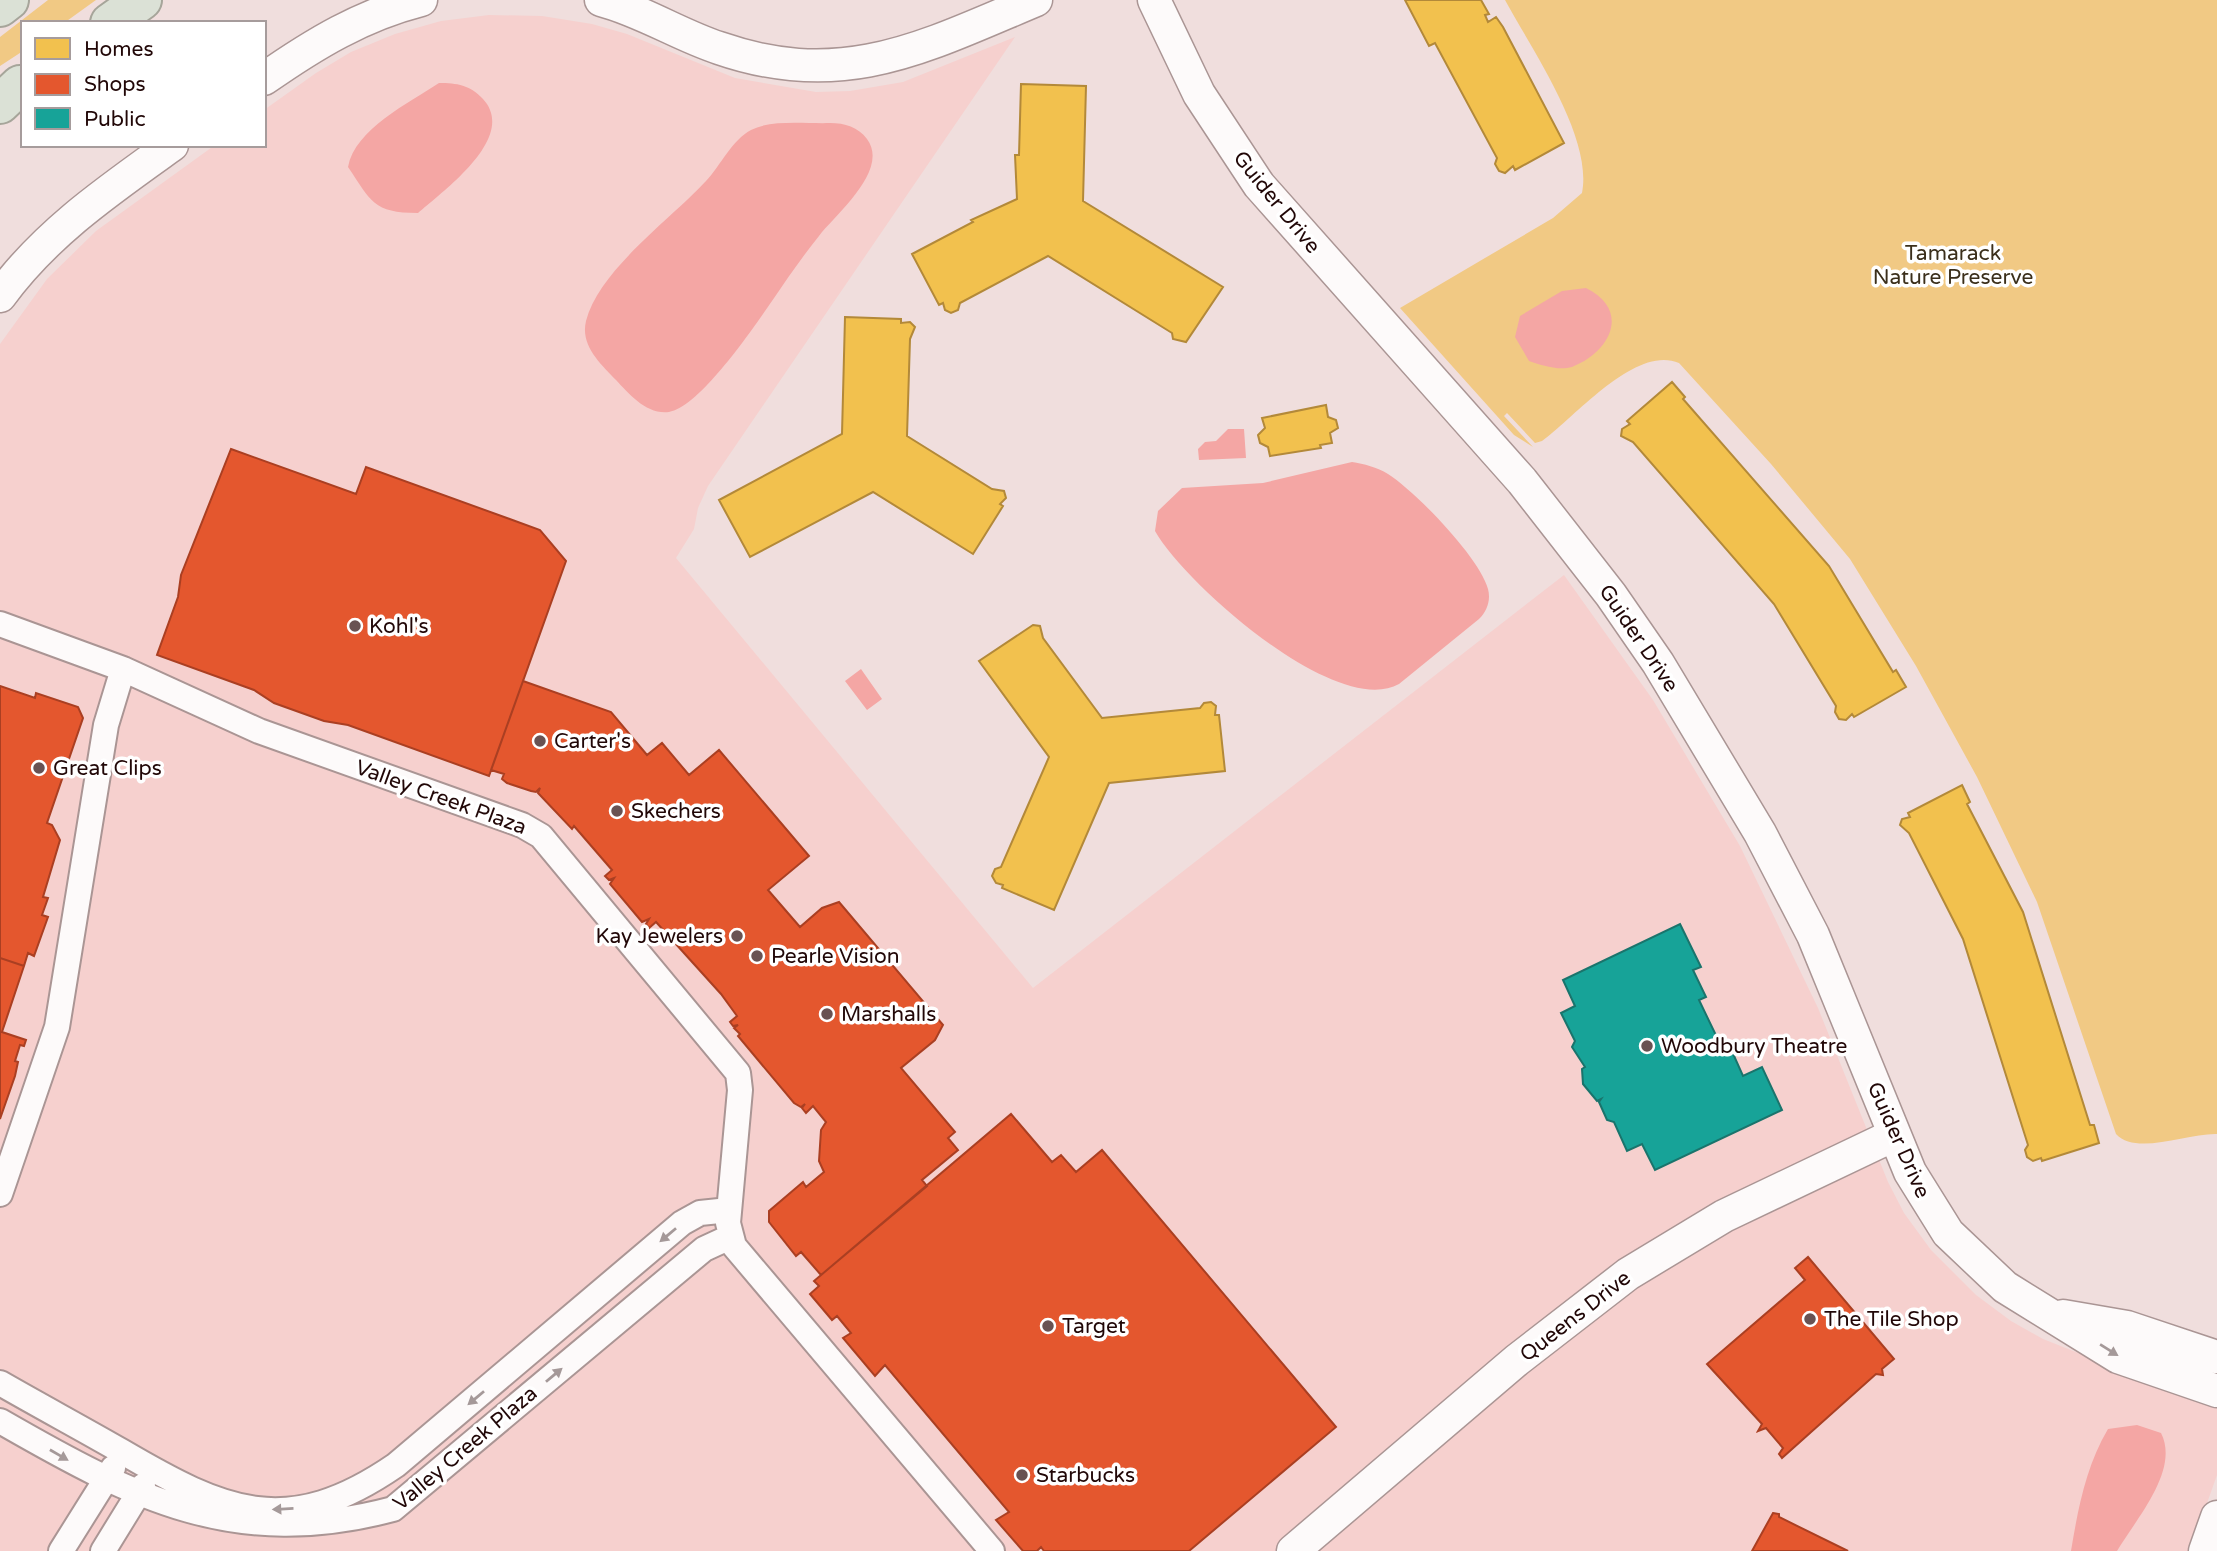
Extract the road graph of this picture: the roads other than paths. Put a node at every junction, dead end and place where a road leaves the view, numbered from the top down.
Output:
1 (9, 0) edge
2 (142, 0) edge
3 (421, 0) edge
4 (601, 0) edge
5 (1036, 0) edge
6 (1154, 0) edge
7 (0, 7) edge
8 (113, 21) edge
9 (266, 78) edge
10 (169, 147) edge
11 (0, 296) edge
12 (0, 624) edge
13 (123, 669) junction
14 (1894, 1135) junction
15 (0, 1194) edge
16 (729, 1210) junction
17 (730, 1237) junction
18 (2051, 1314) junction
19 (2217, 1357) edge
20 (0, 1383) edge
21 (2217, 1391) edge
22 (0, 1420) edge
23 (122, 1452) junction
24 (153, 1471) junction
25 (105, 1481) junction
26 (135, 1499) junction
27 (2217, 1517) edge
28 (61, 1551) edge
29 (103, 1551) edge
30 (992, 1551) edge
31 (1293, 1551) edge
32 (2205, 1551) edge

1 - 7 highway
2 - 8 highway
3 - 9 street
4 - 5 street
6 - 14 street, Guider Drive
10 - 11 street
12 - 13 street, Valley Creek Plaza
13 - 15 street
13 - 16 street, Valley Creek Plaza
14 - 18 street, Guider Drive
14 - 31 street, Queens Drive
16 - 17 street, Valley Creek Plaza
16 -> 24 street, Valley Creek Plaza
26 -> 17 street, Valley Creek Plaza
17 - 30 street
18 - 19 street, Guider Drive
18 -> 21 street, Guider Drive
20 - 23 street, Valley Creek Plaza
22 -> 25 street, Valley Creek Plaza
23 - 24 street, Valley Creek Plaza
23 - 25 street
24 - 26 street
25 - 26 street, Valley Creek Plaza
25 - 28 street
26 - 29 street
27 - 32 street

